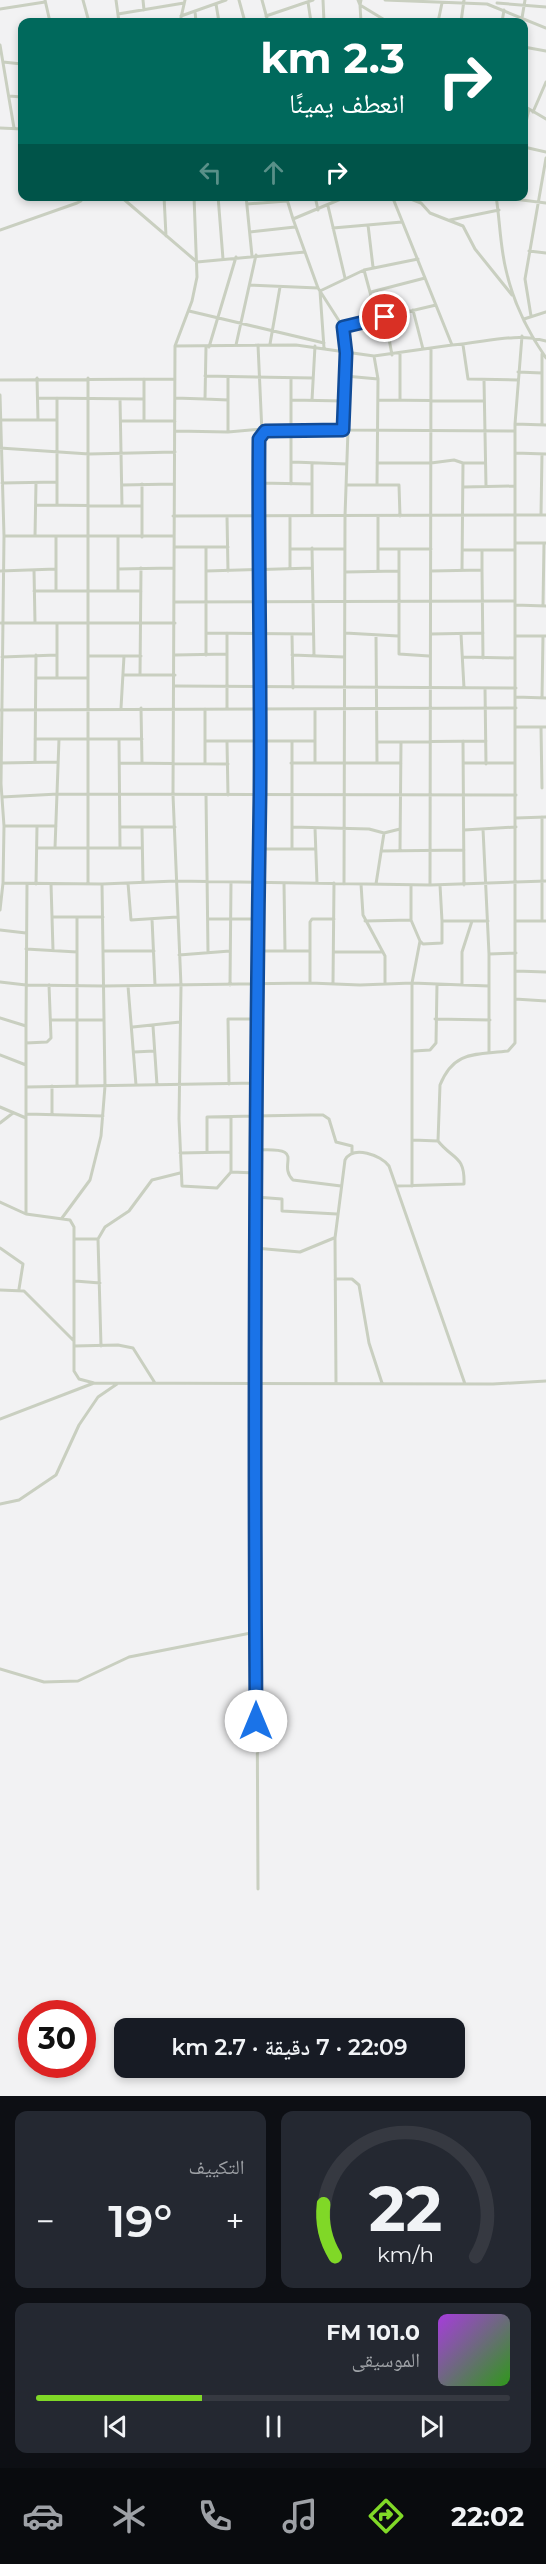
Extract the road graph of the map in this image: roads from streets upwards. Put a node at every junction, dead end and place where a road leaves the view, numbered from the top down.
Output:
1 (83, 0) edge
2 (116, 0) edge
3 (143, 0) edge
4 (226, 0) edge
5 (239, 0) edge
6 (262, 0) edge
7 (323, 0) edge
8 (385, 0) edge
9 (45, 1) edge
10 (310, 1) edge
11 (399, 1) edge
12 (464, 1) edge
13 (185, 2) edge
14 (360, 2) edge
15 (431, 2) edge
16 (525, 2) edge
17 (442, 3) junction
18 (497, 3) edge
19 (216, 4) junction
20 (546, 7) edge
21 (0, 9) edge
22 (144, 10) junction
23 (504, 10) junction
24 (195, 11) junction
25 (118, 15) junction
26 (181, 16) joint
27 (266, 16) joint
28 (49, 18) edge
29 (88, 18) edge
30 (118, 18) edge
31 (196, 18) edge
32 (218, 18) edge
33 (244, 18) edge
34 (310, 18) edge
35 (324, 18) edge
36 (361, 18) edge
37 (382, 18) edge
38 (439, 18) edge
39 (462, 18) edge
40 (502, 18) edge
41 (522, 18) joint
42 (528, 20) edge
43 (546, 28) edge
44 (0, 45) edge
45 (528, 48) edge
46 (546, 51) edge
47 (1, 57) edge
48 (3, 62) junction
49 (18, 64) edge
50 (546, 82) edge
51 (9, 96) junction
52 (18, 97) edge
53 (528, 109) edge
54 (533, 112) junction
55 (546, 118) edge
56 (0, 128) edge
57 (14, 128) junction
58 (18, 128) edge
59 (528, 148) edge
60 (546, 152) edge
61 (546, 159) edge
62 (81, 201) edge
63 (126, 201) edge
64 (164, 201) edge
65 (194, 201) edge
66 (218, 201) edge
67 (247, 201) edge
68 (270, 201) edge
69 (287, 201) edge
70 (316, 201) edge
71 (338, 201) edge
72 (394, 201) edge
73 (417, 201) edge
74 (498, 201) edge
75 (528, 201) edge
76 (538, 202) junction
77 (546, 203) edge
78 (247, 204) junction
79 (328, 206) junction
80 (318, 210) junction
81 (499, 210) junction
82 (293, 219) junction
83 (449, 220) junction
84 (402, 222) junction
85 (368, 225) junction
86 (295, 227) junction
87 (333, 228) junction
88 (0, 230) edge
89 (250, 232) junction
90 (166, 236) junction
91 (529, 251) junction
92 (305, 252) junction
93 (546, 253) edge
94 (254, 255) junction
95 (236, 257) junction
96 (223, 259) junction
97 (418, 259) junction
98 (197, 262) junction
99 (373, 267) junction
100 (364, 270) junction
101 (345, 278) junction
102 (426, 278) junction
103 (250, 285) junction
104 (280, 287) junction
105 (319, 289) junction
106 (371, 292) junction
107 (514, 297) junction
108 (436, 305) junction
109 (413, 310) junction
110 (189, 311) junction
111 (546, 312) edge
112 (531, 316) junction
113 (217, 317) junction
114 (385, 317) junction
115 (377, 318) junction
116 (524, 319) junction
117 (241, 323) junction
118 (343, 327) junction
119 (272, 331) junction
120 (522, 336) junction
121 (532, 337) junction
122 (546, 341) edge
123 (324, 343) junction
124 (236, 345) junction
125 (258, 345) junction
126 (270, 345) junction
127 (452, 345) junction
128 (463, 345) junction
129 (175, 346) junction
130 (315, 346) junction
131 (208, 347) junction
132 (324, 348) junction
133 (430, 348) junction
134 (423, 350) junction
135 (542, 352) junction
136 (346, 353) junction
137 (400, 353) junction
138 (392, 355) junction
139 (374, 356) junction
140 (546, 358) edge
141 (518, 372) junction
142 (542, 373) junction
143 (205, 376) junction
144 (345, 376) junction
145 (228, 377) junction
146 (37, 378) junction
147 (88, 378) junction
148 (260, 378) junction
149 (291, 378) junction
150 (313, 378) junction
151 (144, 379) junction
152 (175, 379) junction
153 (378, 379) junction
154 (0, 380) edge
155 (517, 380) junction
156 (484, 381) junction
157 (0, 395) edge
158 (38, 398) junction
159 (57, 398) junction
160 (175, 398) junction
161 (88, 399) junction
162 (120, 399) junction
163 (144, 399) junction
164 (205, 399) junction
165 (228, 400) junction
166 (291, 400) junction
167 (312, 400) junction
168 (378, 400) junction
169 (400, 400) junction
170 (431, 400) junction
171 (484, 401) junction
172 (345, 402) junction
173 (0, 404) edge
174 (38, 420) junction
175 (57, 420) junction
176 (121, 421) junction
177 (144, 421) junction
178 (175, 421) junction
179 (1, 423) edge
180 (515, 424) junction
181 (544, 425) edge
182 (176, 430) junction
183 (343, 430) junction
184 (348, 430) junction
185 (262, 431) junction
186 (377, 431) junction
187 (515, 431) junction
188 (228, 432) junction
189 (291, 432) junction
190 (432, 432) junction
191 (485, 432) junction
192 (2, 448) edge
193 (56, 452) junction
194 (121, 452) junction
195 (175, 452) junction
196 (515, 453) junction
197 (89, 454) junction
198 (544, 454) edge
199 (291, 462) junction
200 (312, 463) junction
201 (377, 463) junction
202 (431, 463) junction
203 (464, 463) junction
204 (485, 463) junction
205 (347, 464) junction
206 (57, 482) junction
207 (0, 483) edge
208 (36, 483) junction
209 (259, 483) junction
210 (142, 484) junction
211 (174, 484) junction
212 (291, 484) junction
213 (312, 484) junction
214 (122, 485) junction
215 (346, 485) junction
216 (377, 485) junction
217 (544, 485) edge
218 (486, 486) junction
219 (515, 486) junction
220 (464, 487) junction
221 (36, 505) junction
222 (57, 505) junction
223 (88, 506) junction
224 (122, 506) junction
225 (142, 506) junction
226 (312, 515) junction
227 (515, 515) junction
228 (541, 515) junction
229 (546, 515) edge
230 (173, 516) junction
231 (228, 516) junction
232 (260, 516) junction
233 (290, 516) junction
234 (345, 516) junction
235 (400, 516) junction
236 (430, 516) junction
237 (464, 516) junction
238 (1, 517) edge
239 (378, 517) junction
240 (4, 536) junction
241 (35, 536) junction
242 (56, 536) junction
243 (88, 536) junction
244 (118, 536) junction
245 (174, 536) junction
246 (142, 537) junction
247 (515, 543) junction
248 (545, 543) edge
249 (174, 547) junction
250 (228, 547) junction
251 (206, 548) junction
252 (312, 548) junction
253 (290, 549) junction
254 (346, 549) junction
255 (378, 549) junction
256 (399, 549) junction
257 (431, 549) junction
258 (463, 550) junction
259 (482, 550) junction
260 (515, 550) junction
261 (141, 568) junction
262 (174, 568) junction
263 (290, 568) junction
264 (312, 568) junction
265 (56, 569) junction
266 (118, 569) junction
267 (260, 569) junction
268 (33, 570) junction
269 (462, 570) junction
270 (482, 570) junction
271 (1, 571) edge
272 (206, 571) junction
273 (228, 571) junction
274 (378, 571) junction
275 (399, 571) junction
276 (431, 571) junction
277 (345, 572) junction
278 (544, 576) edge
279 (34, 591) junction
280 (56, 591) junction
281 (88, 591) junction
282 (118, 591) junction
283 (141, 591) junction
284 (175, 602) junction
285 (205, 602) junction
286 (260, 602) junction
287 (313, 602) junction
288 (345, 602) junction
289 (398, 602) junction
290 (431, 602) junction
291 (483, 602) junction
292 (515, 603) junction
293 (544, 606) edge
294 (35, 623) junction
295 (57, 623) junction
296 (175, 623) junction
297 (88, 624) junction
298 (142, 624) junction
299 (1, 626) edge
300 (206, 633) junction
301 (227, 633) junction
302 (345, 633) junction
303 (483, 633) junction
304 (259, 634) junction
305 (313, 634) junction
306 (430, 634) junction
307 (461, 634) junction
308 (292, 635) junction
309 (376, 635) junction
310 (398, 636) junction
311 (515, 636) junction
312 (544, 636) edge
313 (228, 654) junction
314 (36, 655) junction
315 (57, 655) junction
316 (206, 655) junction
317 (292, 655) junction
318 (88, 656) junction
319 (124, 656) junction
320 (141, 656) junction
321 (175, 656) junction
322 (314, 656) junction
323 (430, 656) junction
324 (1, 657) edge
325 (344, 657) junction
326 (462, 657) junction
327 (483, 658) junction
328 (515, 658) junction
329 (544, 668) edge
330 (123, 675) junction
331 (140, 675) junction
332 (175, 675) junction
333 (36, 678) junction
334 (57, 678) junction
335 (87, 678) junction
336 (175, 686) junction
337 (344, 687) junction
338 (227, 688) junction
339 (259, 688) junction
340 (292, 688) junction
341 (376, 688) junction
342 (430, 688) junction
343 (464, 688) junction
344 (485, 688) junction
345 (516, 688) junction
346 (516, 698) junction
347 (544, 698) edge
348 (486, 707) junction
349 (88, 708) junction
350 (121, 708) junction
351 (141, 708) junction
352 (175, 708) junction
353 (227, 708) junction
354 (260, 708) junction
355 (377, 708) junction
356 (430, 708) junction
357 (516, 708) junction
358 (1, 709) edge
359 (35, 709) junction
360 (205, 709) junction
361 (315, 709) junction
362 (344, 709) junction
363 (516, 727) junction
364 (544, 727) edge
365 (1, 733) edge
366 (35, 739) junction
367 (59, 739) junction
368 (142, 739) junction
369 (89, 740) junction
370 (119, 740) junction
371 (206, 741) junction
372 (259, 741) junction
373 (315, 741) junction
374 (431, 741) junction
375 (463, 741) junction
376 (486, 741) junction
377 (228, 742) junction
378 (292, 742) junction
379 (377, 742) junction
380 (401, 742) junction
381 (1, 757) edge
382 (544, 760) edge
383 (35, 761) junction
384 (58, 762) junction
385 (1, 763) edge
386 (120, 763) junction
387 (142, 763) junction
388 (291, 763) junction
389 (315, 763) junction
390 (344, 763) junction
391 (377, 763) junction
392 (401, 763) junction
393 (463, 763) junction
394 (515, 763) junction
395 (173, 764) junction
396 (205, 764) junction
397 (228, 764) junction
398 (486, 764) junction
399 (542, 788) dead end
400 (1, 789) edge
401 (58, 794) junction
402 (344, 794) junction
403 (89, 795) junction
404 (120, 795) junction
405 (173, 795) junction
406 (206, 795) junction
407 (228, 795) junction
408 (260, 795) junction
409 (291, 795) junction
410 (400, 795) junction
411 (463, 795) junction
412 (516, 795) junction
413 (430, 796) junction
414 (544, 817) edge
415 (516, 818) junction
416 (4, 826) junction
417 (37, 826) junction
418 (56, 826) junction
419 (142, 826) junction
420 (175, 826) junction
421 (120, 827) junction
422 (292, 827) junction
423 (516, 827) junction
424 (315, 828) junction
425 (344, 828) junction
426 (400, 829) junction
427 (483, 829) junction
428 (464, 830) junction
429 (384, 833) junction
430 (2, 841) edge
431 (120, 847) junction
432 (37, 848) junction
433 (55, 848) junction
434 (89, 848) junction
435 (142, 848) junction
436 (257, 849) junction
437 (292, 849) junction
438 (315, 849) junction
439 (400, 850) junction
440 (430, 850) junction
441 (464, 850) junction
442 (381, 851) junction
443 (544, 851) edge
444 (2, 876) edge
445 (546, 880) edge
446 (177, 881) junction
447 (207, 881) junction
448 (516, 881) junction
449 (541, 881) junction
450 (142, 882) junction
451 (231, 882) junction
452 (3, 883) junction
453 (128, 883) junction
454 (258, 883) junction
455 (284, 883) junction
456 (317, 883) junction
457 (334, 883) junction
458 (486, 883) junction
459 (27, 884) junction
460 (36, 884) junction
461 (51, 884) junction
462 (88, 884) junction
463 (102, 884) junction
464 (344, 884) junction
465 (361, 884) junction
466 (376, 884) junction
467 (411, 885) junction
468 (430, 885) junction
469 (440, 885) junction
470 (464, 885) junction
471 (1, 893) edge
472 (0, 910) edge
473 (52, 917) junction
474 (76, 917) junction
475 (103, 917) junction
476 (177, 917) junction
477 (152, 919) junction
478 (208, 919) junction
479 (230, 919) junction
480 (258, 919) junction
481 (334, 919) junction
482 (411, 920) junction
483 (365, 921) junction
484 (442, 921) junction
485 (472, 921) junction
486 (488, 921) junction
487 (516, 921) junction
488 (546, 921) edge
489 (0, 930) edge
490 (26, 933) junction
491 (420, 941) junction
492 (26, 950) junction
493 (53, 950) junction
494 (103, 951) junction
495 (153, 951) junction
496 (230, 951) junction
497 (257, 951) junction
498 (285, 951) junction
499 (309, 951) junction
500 (77, 952) junction
501 (208, 952) junction
502 (333, 952) junction
503 (383, 952) junction
504 (516, 953) junction
505 (489, 954) junction
506 (179, 955) junction
507 (516, 971) junction
508 (546, 972) edge
509 (0, 982) edge
510 (310, 983) junction
511 (333, 983) junction
512 (385, 983) junction
513 (412, 983) junction
514 (437, 984) junction
515 (26, 985) junction
516 (50, 985) junction
517 (76, 985) junction
518 (155, 985) junction
519 (230, 985) junction
520 (256, 985) junction
521 (462, 985) junction
522 (104, 986) junction
523 (128, 986) junction
524 (182, 986) junction
525 (489, 986) junction
526 (515, 999) junction
527 (546, 1001) edge
528 (0, 1018) edge
529 (76, 1019) junction
530 (256, 1019) junction
531 (435, 1019) junction
532 (51, 1020) junction
533 (104, 1020) junction
534 (490, 1020) junction
535 (180, 1022) junction
536 (26, 1026) junction
537 (153, 1026) junction
538 (132, 1027) junction
539 (26, 1043) junction
540 (154, 1051) junction
541 (414, 1051) junction
542 (134, 1052) junction
543 (489, 1052) junction
544 (0, 1055) edge
545 (27, 1065) junction
546 (256, 1083) junction
547 (229, 1084) junction
548 (157, 1085) junction
549 (179, 1085) junction
550 (52, 1086) junction
551 (78, 1086) junction
552 (105, 1086) junction
553 (136, 1086) junction
554 (27, 1087) junction
555 (0, 1107) edge
556 (14, 1112) junction
557 (52, 1115) junction
558 (27, 1116) junction
559 (103, 1116) junction
560 (256, 1116) junction
561 (231, 1117) junction
562 (0, 1123) edge
563 (413, 1140) junction
564 (438, 1141) junction
565 (256, 1150) junction
566 (207, 1152) junction
567 (231, 1152) junction
568 (180, 1153) junction
569 (352, 1153) junction
570 (231, 1172) junction
571 (180, 1173) junction
572 (256, 1173) junction
573 (341, 1186) junction
574 (396, 1186) junction
575 (412, 1186) junction
576 (256, 1197) junction
577 (0, 1202) edge
578 (26, 1214) junction
579 (337, 1214) junction
580 (62, 1218) junction
581 (335, 1238) junction
582 (74, 1239) junction
583 (98, 1239) junction
584 (0, 1248) edge
585 (255, 1248) junction
586 (335, 1279) junction
587 (74, 1281) junction
588 (100, 1282) junction
589 (19, 1289) junction
590 (0, 1290) edge
591 (74, 1344) junction
592 (101, 1346) junction
593 (546, 1381) edge
594 (336, 1382) junction
595 (94, 1383) junction
596 (119, 1383) junction
597 (155, 1383) junction
598 (256, 1383) junction
599 (382, 1383) junction
600 (465, 1384) junction
601 (0, 1419) edge
602 (0, 1504) edge
603 (256, 1632) junction
604 (0, 1670) edge
605 (258, 1889) dead end

1 - 29 street
2 - 25 street
3 - 22 street
4 - 19 street
5 - 33 street
6 - 27 street
7 - 35 street
8 - 11 street
9 - 21 street
9 - 28 street
10 - 27 street
10 - 34 street
11 - 15 street
12 - 17 street
12 - 18 street
12 - 39 street
13 - 22 street
13 - 26 street
14 - 36 street
14 - 37 street
15 - 17 street
16 - 18 street
16 - 20 street
16 - 41 street
17 - 38 street
18 - 23 street
19 - 24 street
19 - 32 street
22 - 25 street
23 - 40 street
23 - 41 street
24 - 26 street
24 - 31 street
25 - 30 street
42 - 43 street
44 - 47 street
45 - 46 street
47 - 48 street
48 - 49 street
48 - 51 street
50 - 54 street
51 - 52 street
51 - 57 street
53 - 54 street
54 - 55 street
56 - 57 street
57 - 58 street
59 - 60 street
61 - 76 street
62 - 88 street
63 - 90 street
64 - 90 street
65 - 98 street
66 - 96 street
67 - 78 street
68 - 78 street
69 - 82 street
70 - 80 street
71 - 79 street
72 - 84 street
73 - 83 street
74 - 81 street
75 - 76 street
76 - 77 street
76 - 91 street
78 - 89 street
79 - 80 street
79 - 87 street
80 - 82 street
81 - 83 street
81 - 107 street
82 - 86 street
83 - 107 street
84 - 85 street
84 - 97 street
85 - 87 street
85 - 99 street
86 - 89 street
86 - 92 street
87 - 101 street
89 - 94 street
90 - 98 street
91 - 93 street
91 - 112 street
92 - 94 street
92 - 105 street
94 - 95 street
94 - 103 street
95 - 96 street
95 - 113 street
96 - 98 street
97 - 99 street
97 - 102 street
98 - 110 street
99 - 100 street
100 - 101 street
100 - 106 street
101 - 105 street
102 - 106 street
102 - 108 street
103 - 104 street
103 - 117 street
104 - 105 street
104 - 119 street
105 - 118 street
105 - 123 street
106 - 115 street
107 - 116 street
108 - 109 street
108 - 127 street
109 - 114 street
109 - 134 street
110 - 113 street
110 - 129 street
111 - 112 street
112 - 116 street
113 - 117 street
113 - 131 street
114 - 115 street
114 - 138 street
115 - 118 street
116 - 121 street
117 - 119 street
117 - 124 street
118 - 136 street
119 - 123 street
119 - 126 street
120 - 121 street
120 - 128 street
120 - 141 street
121 - 122 street
121 - 135 street
123 - 132 street
124 - 125 street
124 - 131 street
125 - 126 street
125 - 148 street
126 - 130 street
127 - 128 street
127 - 133 street
128 - 156 street
129 - 131 street
129 - 152 street
130 - 132 street
130 - 150 street
131 - 143 street
132 - 136 street
133 - 134 street
133 - 170 street
134 - 137 street
135 - 140 street
135 - 142 street
136 - 139 street
136 - 144 street
137 - 138 street
137 - 169 street
138 - 139 street
139 - 153 street
141 - 142 street
141 - 155 street
142 - 181 street
143 - 145 street
143 - 164 street
144 - 153 street
144 - 172 street
145 - 148 street
145 - 165 street
146 - 147 street
146 - 154 street
146 - 158 street
147 - 151 street
147 - 161 street
148 - 149 street
148 - 185 street
149 - 150 street
149 - 166 street
150 - 167 street
151 - 152 street
151 - 163 street
152 - 160 street
153 - 168 street
155 - 156 street
155 - 180 street
156 - 171 street
157 - 173 street
158 - 159 street
158 - 174 street
159 - 161 street
159 - 175 street
160 - 164 street
160 - 178 street
161 - 162 street
161 - 197 street
162 - 163 street
162 - 176 street
163 - 177 street
164 - 165 street
165 - 188 street
166 - 167 street
166 - 189 street
167 - 172 street
168 - 169 street
168 - 186 street
169 - 170 street
170 - 171 street
170 - 190 street
171 - 191 street
172 - 183 street
173 - 179 street
174 - 175 street
174 - 179 street
175 - 193 street
176 - 177 street
176 - 194 street
177 - 178 street
178 - 182 street
179 - 192 street
180 - 181 street
180 - 187 street
182 - 188 street
182 - 195 street
183 - 184 street
183 - 189 street
184 - 186 street
184 - 205 street
185 - 188 street
185 - 189 street
185 - 209 street
186 - 190 street
186 - 201 street
187 - 191 street
187 - 196 street
189 - 199 street
190 - 191 street
190 - 202 street
191 - 204 street
192 - 193 street
192 - 207 street
193 - 197 street
193 - 206 street
194 - 195 street
194 - 197 street
194 - 214 street
195 - 211 street
196 - 198 street
196 - 219 street
197 - 223 street
198 - 217 street
199 - 200 street
199 - 212 street
200 - 205 street
200 - 213 street
201 - 202 street
201 - 216 street
202 - 203 street
202 - 236 street
203 - 204 street
203 - 220 street
204 - 218 street
205 - 215 street
206 - 208 street
206 - 222 street
207 - 208 street
207 - 238 street
208 - 221 street
209 - 212 street
209 - 232 street
210 - 211 street
210 - 214 street
210 - 225 street
211 - 230 street
212 - 213 street
213 - 226 street
214 - 224 street
215 - 216 street
215 - 234 street
216 - 235 street
217 - 228 street
218 - 219 street
218 - 220 street
219 - 227 street
220 - 237 street
221 - 222 street
221 - 241 street
222 - 223 street
223 - 224 street
223 - 243 street
224 - 225 street
225 - 246 street
226 - 233 street
226 - 234 street
227 - 228 street
227 - 237 street
227 - 247 street
228 - 229 street
230 - 231 street
230 - 245 street
231 - 232 street
231 - 250 street
232 - 233 street
232 - 267 street
233 - 253 street
234 - 239 street
234 - 254 street
235 - 236 street
235 - 239 street
236 - 237 street
236 - 257 street
237 - 258 street
238 - 240 street
239 - 255 street
240 - 241 street
240 - 271 street
241 - 242 street
242 - 243 street
242 - 265 street
243 - 244 street
243 - 281 street
244 - 246 street
244 - 266 street
245 - 246 street
245 - 249 street
247 - 248 street
247 - 260 street
248 - 278 street
249 - 251 street
249 - 262 street
250 - 251 street
250 - 273 street
251 - 272 street
252 - 253 street
252 - 254 street
252 - 264 street
253 - 263 street
254 - 277 street
255 - 256 street
255 - 274 street
256 - 257 street
256 - 275 street
257 - 276 street
258 - 259 street
258 - 269 street
259 - 260 street
259 - 270 street
260 - 292 street
261 - 262 street
261 - 266 street
261 - 283 street
262 - 284 street
263 - 264 street
263 - 267 street
264 - 287 street
265 - 268 street
265 - 280 street
266 - 282 street
267 - 273 street
267 - 286 street
268 - 271 street
268 - 279 street
269 - 270 street
269 - 276 street
270 - 291 street
271 - 299 street
272 - 273 street
272 - 285 street
274 - 275 street
274 - 277 street
275 - 289 street
276 - 290 street
277 - 288 street
278 - 293 street
279 - 280 street
279 - 294 street
280 - 281 street
281 - 282 street
281 - 297 street
282 - 283 street
283 - 298 street
284 - 285 street
284 - 296 street
285 - 286 street
285 - 300 street
286 - 287 street
286 - 304 street
287 - 288 street
287 - 305 street
288 - 289 street
288 - 302 street
289 - 290 street
289 - 310 street
290 - 291 street
290 - 306 street
291 - 292 street
291 - 303 street
292 - 293 street
292 - 311 street
294 - 295 street
294 - 299 street
295 - 297 street
295 - 315 street
296 - 298 street
296 - 321 street
297 - 298 street
297 - 318 street
298 - 320 street
299 - 324 street
300 - 301 street
300 - 316 street
301 - 304 street
301 - 313 street
302 - 309 street
302 - 325 street
303 - 307 street
303 - 327 street
304 - 308 street
304 - 339 street
305 - 308 street
305 - 322 street
306 - 307 street
306 - 323 street
307 - 326 street
308 - 317 street
309 - 310 street
309 - 341 street
310 - 323 street
311 - 312 street
311 - 328 street
312 - 329 street
313 - 316 street
313 - 338 street
314 - 315 street
314 - 324 street
314 - 333 street
315 - 334 street
316 - 321 street
317 - 322 street
317 - 340 street
318 - 319 street
318 - 335 street
319 - 320 street
319 - 330 street
320 - 331 street
321 - 332 street
322 - 325 street
323 - 342 street
324 - 358 street
325 - 337 street
326 - 327 street
326 - 343 street
327 - 328 street
328 - 345 street
329 - 347 street
330 - 331 street
330 - 350 street
331 - 332 street
332 - 336 street
333 - 334 street
333 - 359 street
334 - 335 street
335 - 349 street
336 - 338 street
336 - 352 street
337 - 340 street
337 - 341 street
337 - 362 street
338 - 339 street
338 - 353 street
339 - 340 street
339 - 354 street
341 - 342 street
341 - 355 street
342 - 343 street
342 - 356 street
343 - 344 street
344 - 345 street
344 - 348 street
345 - 346 street
346 - 347 street
346 - 357 street
348 - 356 street
348 - 357 street
348 - 376 street
349 - 350 street
349 - 359 street
349 - 369 street
350 - 351 street
351 - 352 street
351 - 368 street
352 - 360 street
352 - 395 street
353 - 354 street
353 - 360 street
354 - 361 street
354 - 372 street
355 - 356 street
355 - 362 street
355 - 379 street
356 - 374 street
357 - 363 street
358 - 359 street
358 - 365 street
359 - 366 street
360 - 371 street
361 - 362 street
361 - 373 street
362 - 390 street
363 - 364 street
363 - 394 street
364 - 382 street
365 - 381 street
366 - 367 street
366 - 383 street
367 - 369 street
367 - 384 street
368 - 370 street
368 - 387 street
369 - 370 street
369 - 403 street
370 - 386 street
371 - 377 street
371 - 396 street
372 - 377 street
372 - 378 street
372 - 408 street
373 - 378 street
373 - 389 street
374 - 375 street
374 - 380 street
374 - 413 street
375 - 376 street
375 - 393 street
376 - 398 street
377 - 397 street
378 - 388 street
379 - 380 street
379 - 391 street
380 - 392 street
381 - 385 street
382 - 399 street
383 - 384 street
383 - 385 street
384 - 401 street
385 - 400 street
386 - 387 street
386 - 404 street
387 - 395 street
388 - 389 street
388 - 409 street
389 - 390 street
390 - 391 street
390 - 402 street
391 - 392 street
392 - 410 street
393 - 398 street
393 - 411 street
394 - 398 street
394 - 412 street
395 - 396 street
395 - 405 street
396 - 397 street
397 - 407 street
400 - 401 street
400 - 416 street
401 - 403 street
401 - 418 street
402 - 409 street
402 - 410 street
402 - 425 street
403 - 404 street
403 - 434 street
404 - 405 street
404 - 421 street
405 - 406 street
405 - 420 street
406 - 407 street
406 - 447 street
407 - 408 street
408 - 409 street
408 - 436 street
409 - 422 street
410 - 413 street
410 - 426 street
411 - 412 street
411 - 413 street
411 - 428 street
412 - 415 street
413 - 440 street
414 - 415 street
414 - 443 street
415 - 423 street
416 - 417 street
416 - 430 street
417 - 418 street
417 - 432 street
418 - 433 street
419 - 420 street
419 - 421 street
419 - 435 street
420 - 446 street
421 - 431 street
422 - 424 street
422 - 437 street
423 - 427 street
423 - 448 street
424 - 425 street
424 - 438 street
425 - 429 street
425 - 464 street
426 - 429 street
426 - 439 street
427 - 428 street
427 - 458 street
428 - 441 street
429 - 442 street
430 - 444 street
431 - 434 street
431 - 435 street
432 - 433 street
432 - 460 street
433 - 434 street
434 - 462 street
435 - 450 street
436 - 437 street
436 - 454 street
437 - 438 street
438 - 456 street
439 - 440 street
439 - 442 street
440 - 441 street
440 - 468 street
441 - 470 street
442 - 466 street
443 - 449 street
444 - 452 street
445 - 449 street
446 - 447 street
446 - 450 street
446 - 476 street
447 - 451 street
447 - 478 street
448 - 449 street
448 - 458 street
448 - 487 street
449 - 488 street
450 - 453 street
451 - 454 street
451 - 479 street
452 - 459 street
452 - 471 street
453 - 463 street
453 - 477 street
454 - 455 street
454 - 480 street
455 - 456 street
455 - 498 street
456 - 457 street
457 - 464 street
457 - 481 street
458 - 470 street
458 - 486 street
459 - 460 street
459 - 490 street
460 - 461 street
461 - 462 street
461 - 473 street
462 - 463 street
463 - 475 street
464 - 465 street
465 - 466 street
465 - 483 street
466 - 467 street
467 - 468 street
467 - 482 street
468 - 469 street
469 - 470 street
469 - 484 street
471 - 472 street
473 - 474 street
473 - 493 street
474 - 475 street
474 - 500 street
475 - 494 street
476 - 477 street
476 - 506 street
477 - 495 street
478 - 479 street
478 - 501 street
479 - 480 street
479 - 496 street
480 - 497 street
481 - 499 street
481 - 502 street
482 - 483 street
482 - 491 street
483 - 503 street
484 - 485 street
484 - 491 street
485 - 486 street
485 - 521 street
486 - 505 street
487 - 488 street
487 - 504 street
489 - 490 street
490 - 492 street
491 - 513 street
492 - 493 street
492 - 515 street
493 - 500 street
494 - 495 street
494 - 522 street
495 - 518 street
496 - 501 street
496 - 519 street
497 - 498 street
497 - 520 street
498 - 499 street
499 - 510 street
500 - 517 street
501 - 506 street
502 - 503 street
502 - 511 street
503 - 512 street
504 - 505 street
504 - 507 street
505 - 525 street
506 - 524 street
507 - 508 street
507 - 526 street
509 - 515 street
510 - 511 street
510 - 520 street
511 - 512 street
512 - 513 street
513 - 514 street
513 - 541 street
514 - 521 street
514 - 531 street
515 - 516 street
515 - 536 street
516 - 517 street
516 - 532 street
517 - 522 street
517 - 529 street
518 - 523 street
518 - 524 street
519 - 520 street
519 - 524 street
520 - 530 street
521 - 525 street
522 - 523 street
522 - 533 street
523 - 538 street
524 - 535 street
525 - 534 street
526 - 527 street
526 - 543 street
528 - 536 street
529 - 532 street
529 - 533 street
529 - 551 street
530 - 546 street
530 - 547 street
531 - 534 street
531 - 541 street
532 - 539 street
533 - 552 street
534 - 543 street
535 - 537 street
535 - 549 street
536 - 539 street
537 - 538 street
537 - 540 street
538 - 542 street
539 - 545 street
540 - 542 street
540 - 548 street
541 - 563 street
542 - 553 street
543 - 564 street
544 - 545 street
545 - 554 street
546 - 547 street
546 - 560 street
547 - 549 street
548 - 549 street
548 - 553 street
549 - 568 street
550 - 551 street
550 - 554 street
550 - 557 street
551 - 552 street
552 - 553 street
552 - 559 street
554 - 558 street
555 - 556 street
556 - 558 street
556 - 562 street
557 - 558 street
557 - 559 street
558 - 578 street
559 - 580 street
560 - 561 street
560 - 565 street
560 - 569 street
561 - 566 street
561 - 567 street
563 - 564 street
563 - 575 street
564 - 575 street
565 - 572 street
565 - 573 street
566 - 567 street
566 - 568 street
567 - 570 street
568 - 571 street
569 - 573 street
569 - 574 street
570 - 571 street
570 - 572 street
571 - 583 street
572 - 576 street
573 - 579 street
574 - 575 street
574 - 600 street
576 - 579 street
576 - 585 street
577 - 578 street
578 - 580 street
579 - 581 street
580 - 582 street
581 - 585 street
581 - 586 street
582 - 583 street
582 - 587 street
583 - 588 street
584 - 589 street
585 - 598 street
586 - 594 street
586 - 599 street
587 - 588 street
587 - 591 street
588 - 592 street
589 - 590 street
589 - 591 street
591 - 592 street
591 - 595 street
592 - 597 street
593 - 600 street
594 - 598 street
594 - 599 street
595 - 596 street
595 - 601 street
596 - 597 street
596 - 602 street
597 - 598 street
598 - 603 street
599 - 600 street
603 - 604 street
603 - 605 street

